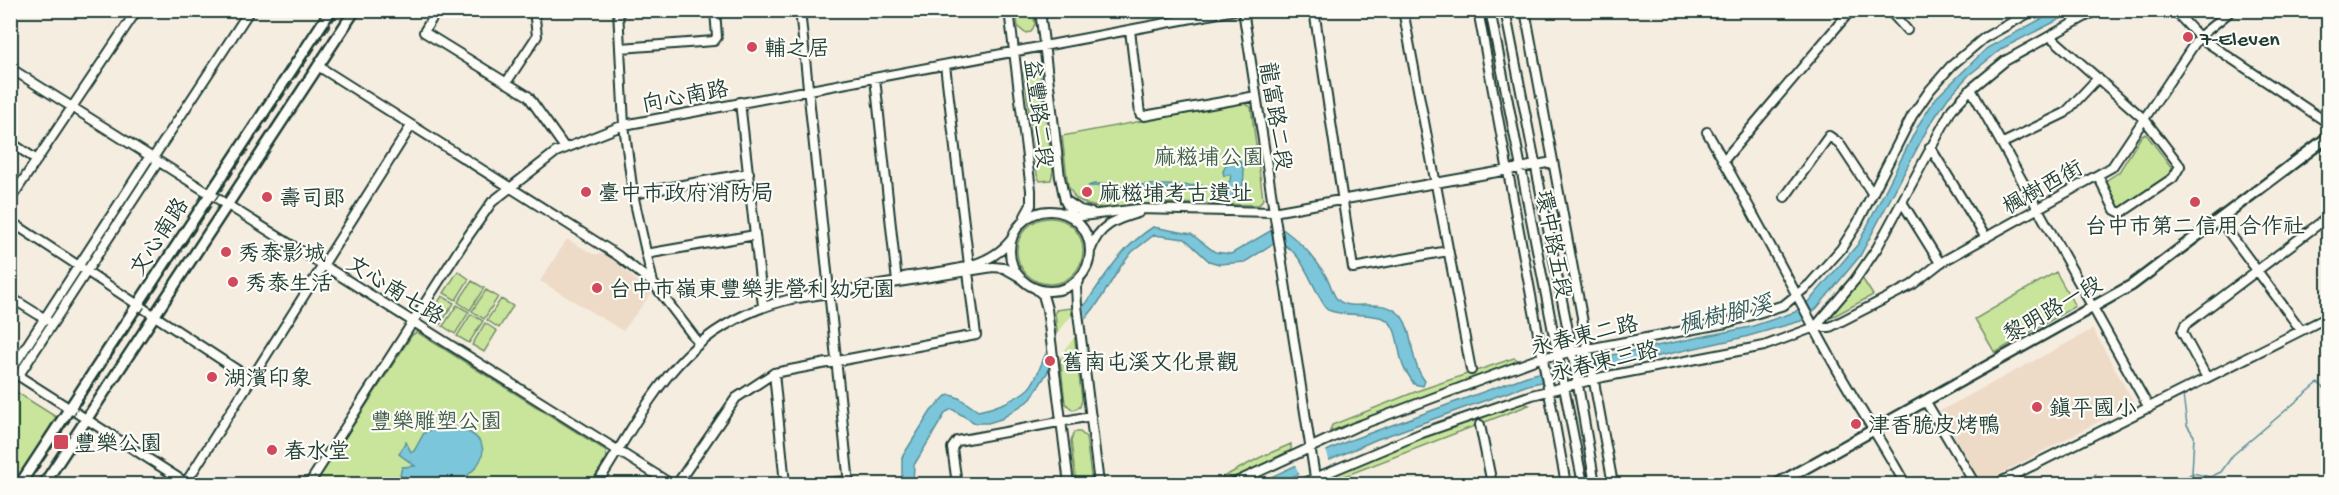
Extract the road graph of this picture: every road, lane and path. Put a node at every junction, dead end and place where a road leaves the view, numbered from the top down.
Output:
1 (137, 10) edge
2 (250, 10) edge
3 (331, 10) edge
4 (355, 10) edge
5 (437, 10) edge
6 (534, 10) edge
7 (618, 10) edge
8 (715, 10) edge
9 (800, 10) edge
10 (1010, 10) edge
11 (1040, 10) edge
12 (1235, 10) edge
13 (1243, 10) edge
14 (1314, 10) edge
15 (1403, 10) edge
16 (1478, 10) edge
17 (1490, 10) edge
18 (1505, 10) edge
19 (1525, 10) edge
20 (1851, 10) edge
21 (1889, 10) edge
22 (2034, 10) edge
23 (2097, 10) edge
24 (2174, 10) edge
25 (2232, 10) edge
26 (1130, 30) junction
27 (1907, 30) dead end
28 (2051, 37) junction
29 (2199, 37) junction
30 (1044, 47) junction
31 (621, 48) junction
32 (1014, 52) junction
33 (945, 65) junction
34 (318, 66) junction
35 (10, 68) edge
36 (875, 78) junction
37 (2098, 78) junction
38 (506, 83) junction
39 (1971, 89) junction
40 (807, 91) junction
41 (1256, 96) junction
42 (741, 102) junction
43 (71, 106) junction
44 (2145, 120) junction
45 (2328, 123) edge
46 (624, 125) junction
47 (411, 126) junction
48 (1707, 132) dead end
49 (2328, 137) edge
50 (10, 142) edge
51 (2002, 143) junction
52 (565, 147) junction
53 (1930, 147) junction
54 (154, 159) junction
55 (37, 160) junction
56 (1724, 160) junction
57 (1553, 162) junction
58 (1536, 164) junction
59 (1522, 166) junction
60 (1509, 169) junction
61 (749, 173) junction
62 (2098, 176) junction
63 (1435, 182) junction
64 (510, 188) junction
65 (1872, 193) junction
66 (209, 194) junction
67 (633, 194) junction
68 (1785, 198) dead end
69 (10, 200) edge
70 (1064, 200) junction
71 (1344, 200) junction
72 (1902, 202) junction
73 (227, 205) junction
74 (2038, 208) junction
75 (1151, 209) junction
76 (1274, 212) junction
77 (1099, 214) junction
78 (1074, 217) junction
79 (2328, 217) edge
80 (1024, 219) junction
81 (2219, 219) junction
82 (10, 221) edge
83 (755, 235) junction
84 (1012, 238) junction
85 (1986, 238) junction
86 (1090, 251) junction
87 (1448, 251) junction
88 (646, 254) junction
89 (1940, 263) junction
90 (322, 265) junction
91 (82, 267) junction
92 (969, 268) junction
93 (2258, 271) junction
94 (1020, 277) junction
95 (1082, 277) junction
96 (897, 282) junction
97 (653, 284) junction
98 (1027, 284) junction
99 (828, 294) junction
100 (1799, 295) junction
101 (10, 297) edge
102 (138, 303) junction
103 (763, 306) junction
104 (2091, 308) junction
105 (155, 314) junction
106 (2328, 316) edge
107 (48, 320) junction
108 (413, 321) junction
109 (1814, 325) junction
110 (2301, 330) junction
111 (698, 342) junction
112 (1589, 352) junction
113 (1572, 354) junction
114 (1559, 357) junction
115 (836, 360) junction
116 (1541, 360) junction
117 (11, 370) edge
118 (1471, 370) dead end
119 (774, 373) junction
120 (19, 375) junction
121 (2207, 378) junction
122 (251, 379) junction
123 (1593, 380) junction
124 (1577, 384) junction
125 (1565, 386) junction
126 (1547, 390) junction
127 (1926, 402) junction
128 (69, 408) junction
129 (2149, 408) junction
130 (1091, 416) junction
131 (86, 420) junction
132 (1061, 422) junction
133 (1480, 425) dead end
134 (1876, 430) junction
135 (1309, 447) junction
136 (618, 452) junction
137 (1316, 481) edge
138 (849, 483) edge
139 (20, 484) edge
140 (44, 484) edge
141 (187, 484) edge
142 (309, 484) edge
143 (597, 484) edge
144 (671, 484) edge
145 (676, 484) edge
146 (786, 484) edge
147 (803, 484) edge
148 (957, 484) edge
149 (1069, 484) edge
150 (1099, 484) edge
151 (1232, 484) edge
152 (1301, 484) edge
153 (1492, 484) edge
154 (1566, 484) edge
155 (1582, 484) edge
156 (1595, 484) edge
157 (1613, 484) edge
158 (1777, 484) edge
159 (1905, 484) edge
160 (1975, 484) edge
161 (1996, 484) edge

1 - 43 street
2 - 54 street
3 - 66 main road, 文心南路
4 - 34 main road, 文心南路
5 - 38 street
6 - 38 street
7 - 31 street
8 - 31 street
9 - 40 street
10 - 32 street, 益豐路二段
11 - 30 street, 益豐路二段
12 - 26 street, 向心南路
13 - 41 street, 龍富路二段
14 - 71 street
15 - 63 street
16 - 60 street, 環中路五段
17 - 59 street, 環中路五段
18 - 58 street, 環中路五段
19 - 57 street, 環中路五段
20 - 56 street
21 - 27 street
22 - 65 street, 永春東二路
23 - 28 street
24 - 29 street
25 - 29 street, 楓樹西街
26 - 30 street, 向心南路
26 - 41 street
28 - 37 street
28 - 39 street
29 - 44 street, 楓樹西街
29 - 45 street
30 - 32 street, 向心南路
30 - 70 street, 益豐路二段
31 - 46 street
32 - 33 street, 向心南路
32 - 80 street, 益豐路二段
33 - 36 street, 向心南路
33 - 92 street
34 - 47 street
34 - 73 main road, 文心南路
35 - 43 street, 文心南七路
36 - 40 street, 向心南路
36 - 96 street
37 - 44 street
37 - 51 street
38 - 52 street
39 - 51 street
39 - 53 street
40 - 42 street, 向心南路
40 - 99 street
41 - 76 street, 龍富路二段
42 - 46 street, 向心南路
42 - 61 street
43 - 54 street, 文心南七路
43 - 55 street
44 - 62 street, 楓樹西街
44 - 62 street
46 - 52 street, 向心南路
46 - 67 street
47 - 64 street
47 - 90 street
48 - 56 street
49 - 81 main road, 黎明路一段
50 - 55 street
51 - 74 street
52 - 64 street, 向心南路
53 - 72 street
53 - 85 street
54 - 66 street, 文心南七路
54 - 91 street
55 - 69 street
56 - 100 street
57 - 58 street
57 - 112 street, 環中路五段
58 - 59 street
58 - 113 street, 環中路五段
59 - 60 street
59 - 114 street, 環中路五段
60 - 63 street
60 - 116 street, 環中路五段
61 - 67 street
61 - 83 street
62 - 74 street, 楓樹西街
63 - 71 street
63 - 87 street
64 - 97 street
64 - 108 street, 向心南路
65 - 68 street
65 - 100 street, 永春東二路
66 - 73 street, 文心南七路
66 - 102 main road, 文心南路
67 - 88 street
70 - 77 street
70 - 78 street, 益豐路二段
71 - 76 street
71 - 87 street
72 - 89 street
72 - 109 street
73 - 90 street, 文心南七路
73 - 105 main road, 文心南路
74 - 85 street, 楓樹西街
74 - 104 street
75 - 76 street
75 - 77 street
75 - 86 street
76 - 135 street, 龍富路二段
77 - 78 street
78 - 80 street
78 - 86 street, 益豐路二段
79 - 93 street
80 - 84 street, 益豐路二段
81 - 93 street
81 - 104 main road, 黎明路一段
82 - 91 street
83 - 88 street
83 - 103 street
84 - 92 street, 益豐路二段
84 - 94 street
85 - 89 street, 楓樹西街
86 - 95 street
87 - 118 street
88 - 97 street
89 - 109 street, 楓樹西街
90 - 108 street, 文心南七路
90 - 122 street
91 - 102 street
91 - 107 street
92 - 94 street
92 - 96 street
92 - 115 street
93 - 110 street
93 - 121 street
94 - 98 street
95 - 98 street
95 - 130 street
96 - 99 street
97 - 111 street
98 - 132 street
99 - 103 street
99 - 115 street
100 - 109 street
100 - 112 street, 永春東二路
101 - 107 street
102 - 105 street
102 - 128 main road, 文心南路
103 - 111 street
104 - 127 main road, 黎明路一段
104 - 129 street
105 - 122 street
105 - 131 main road, 文心南路
106 - 110 street
107 - 117 street
107 - 120 street
108 - 136 street, 文心南七路
108 - 142 street, 向心南路
109 - 123 street, 永春東三路
109 - 134 street
110 - 121 street
111 - 136 street
112 - 113 street, 永春東二路
112 - 123 street, 環中路五段
113 - 114 street, 永春東二路
113 - 124 street, 環中路五段
114 - 116 street, 永春東二路
114 - 125 street, 環中路五段
115 - 119 street
115 - 138 street
116 - 126 street, 環中路五段
116 - 135 street, 永春東二路
117 - 120 street
119 - 145 street
119 - 146 street
120 - 128 street
121 - 129 street
122 - 141 street
123 - 124 street, 永春東三路
123 - 157 street, 環中路五段
124 - 125 street, 永春東三路
124 - 156 street, 環中路五段
125 - 126 street, 永春東三路
125 - 155 street, 環中路五段
126 - 137 street, 永春東三路
126 - 154 street, 環中路五段
127 - 134 main road, 黎明路一段
127 - 160 street
128 - 131 street
128 - 139 main road, 文心南路
129 - 161 street
130 - 132 street
130 - 150 street
131 - 140 main road, 文心南路
131 - 141 street
132 - 148 street
132 - 149 street
133 - 153 street
134 - 158 main road, 黎明路一段
134 - 159 street
135 - 137 street
135 - 151 street, 永春東二路
136 - 143 street
136 - 144 street, 文心南七路
137 - 152 street, 永春東三路
138 - 147 street

